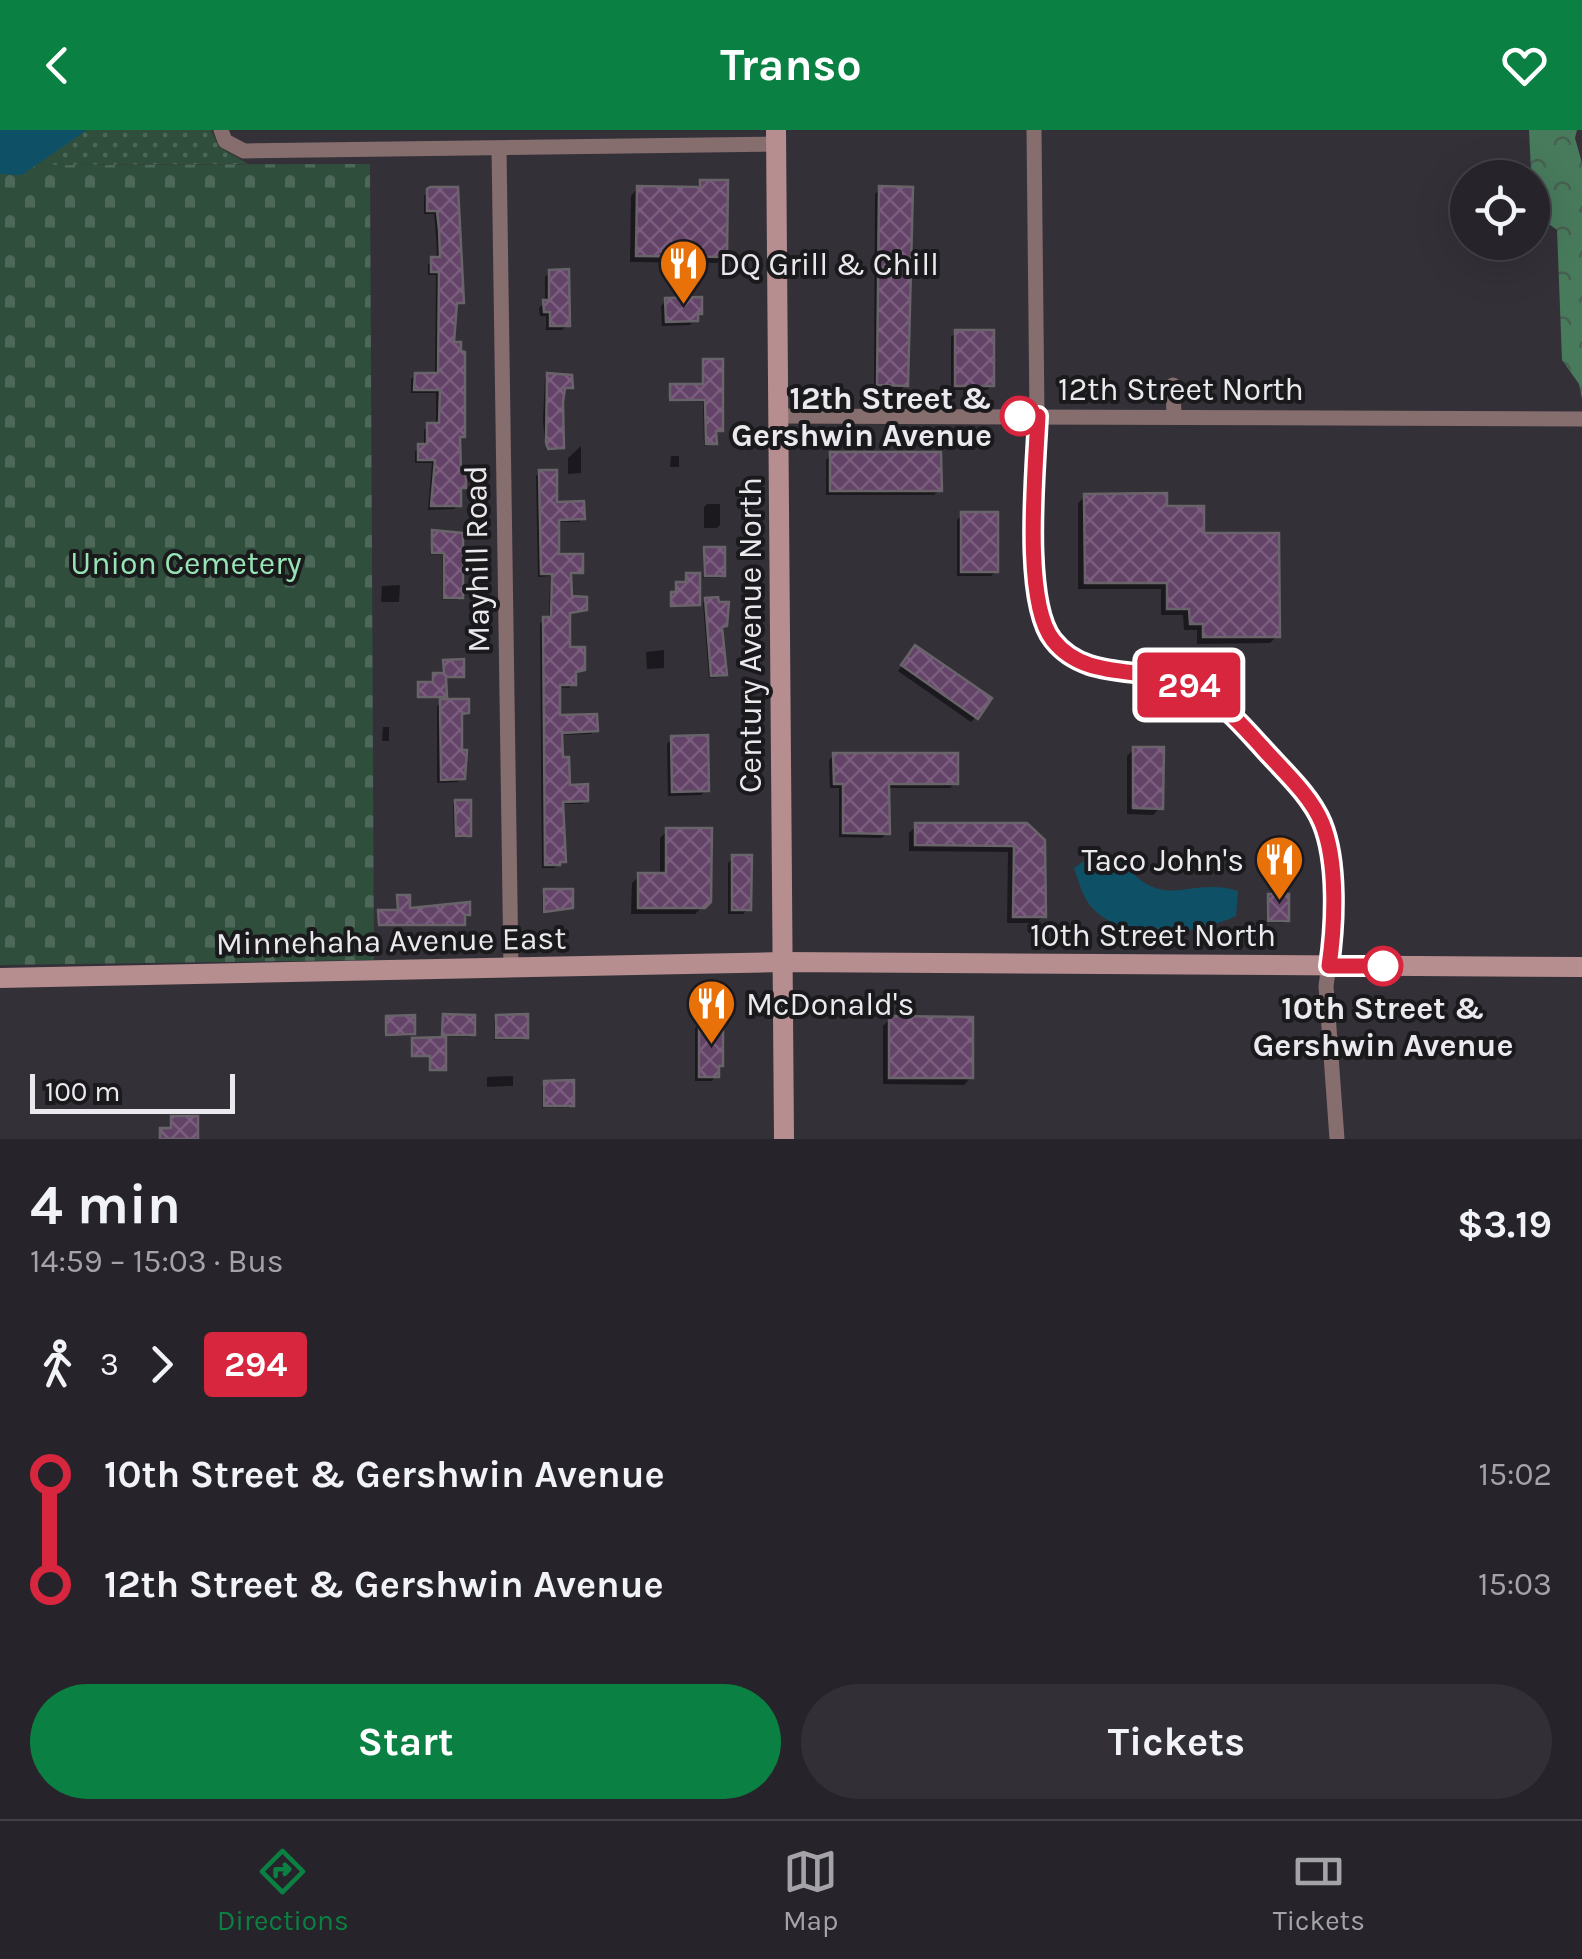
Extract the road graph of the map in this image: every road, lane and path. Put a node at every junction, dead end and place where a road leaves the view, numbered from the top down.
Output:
1 (221, 130) edge
2 (1034, 130) edge
3 (776, 137) edge
4 (499, 148) junction
5 (1174, 386) dead end
6 (780, 416) junction
7 (1038, 416) junction
8 (1174, 417) junction
9 (1582, 420) edge
10 (783, 962) junction
11 (1329, 966) junction
12 (1582, 967) edge
13 (511, 969) junction
14 (0, 978) edge
15 (784, 1139) edge
16 (1337, 1139) edge

1 - 4 street
2 - 7 street
3 - 4 street
3 - 6 main road, Century Avenue North
4 - 13 street, Mayhill Road
5 - 8 street
6 - 7 street, 12th Street North
6 - 10 main road, Century Avenue North
7 - 8 street, 12th Street North
7 - 11 street
8 - 9 street, 12th Street North
10 - 11 main road, 10th Street North
10 - 13 main road, Minnehaha Avenue East
10 - 15 main road, Century Avenue North
11 - 12 main road, 10th Street North
11 - 16 street
13 - 14 main road, Minnehaha Avenue East

